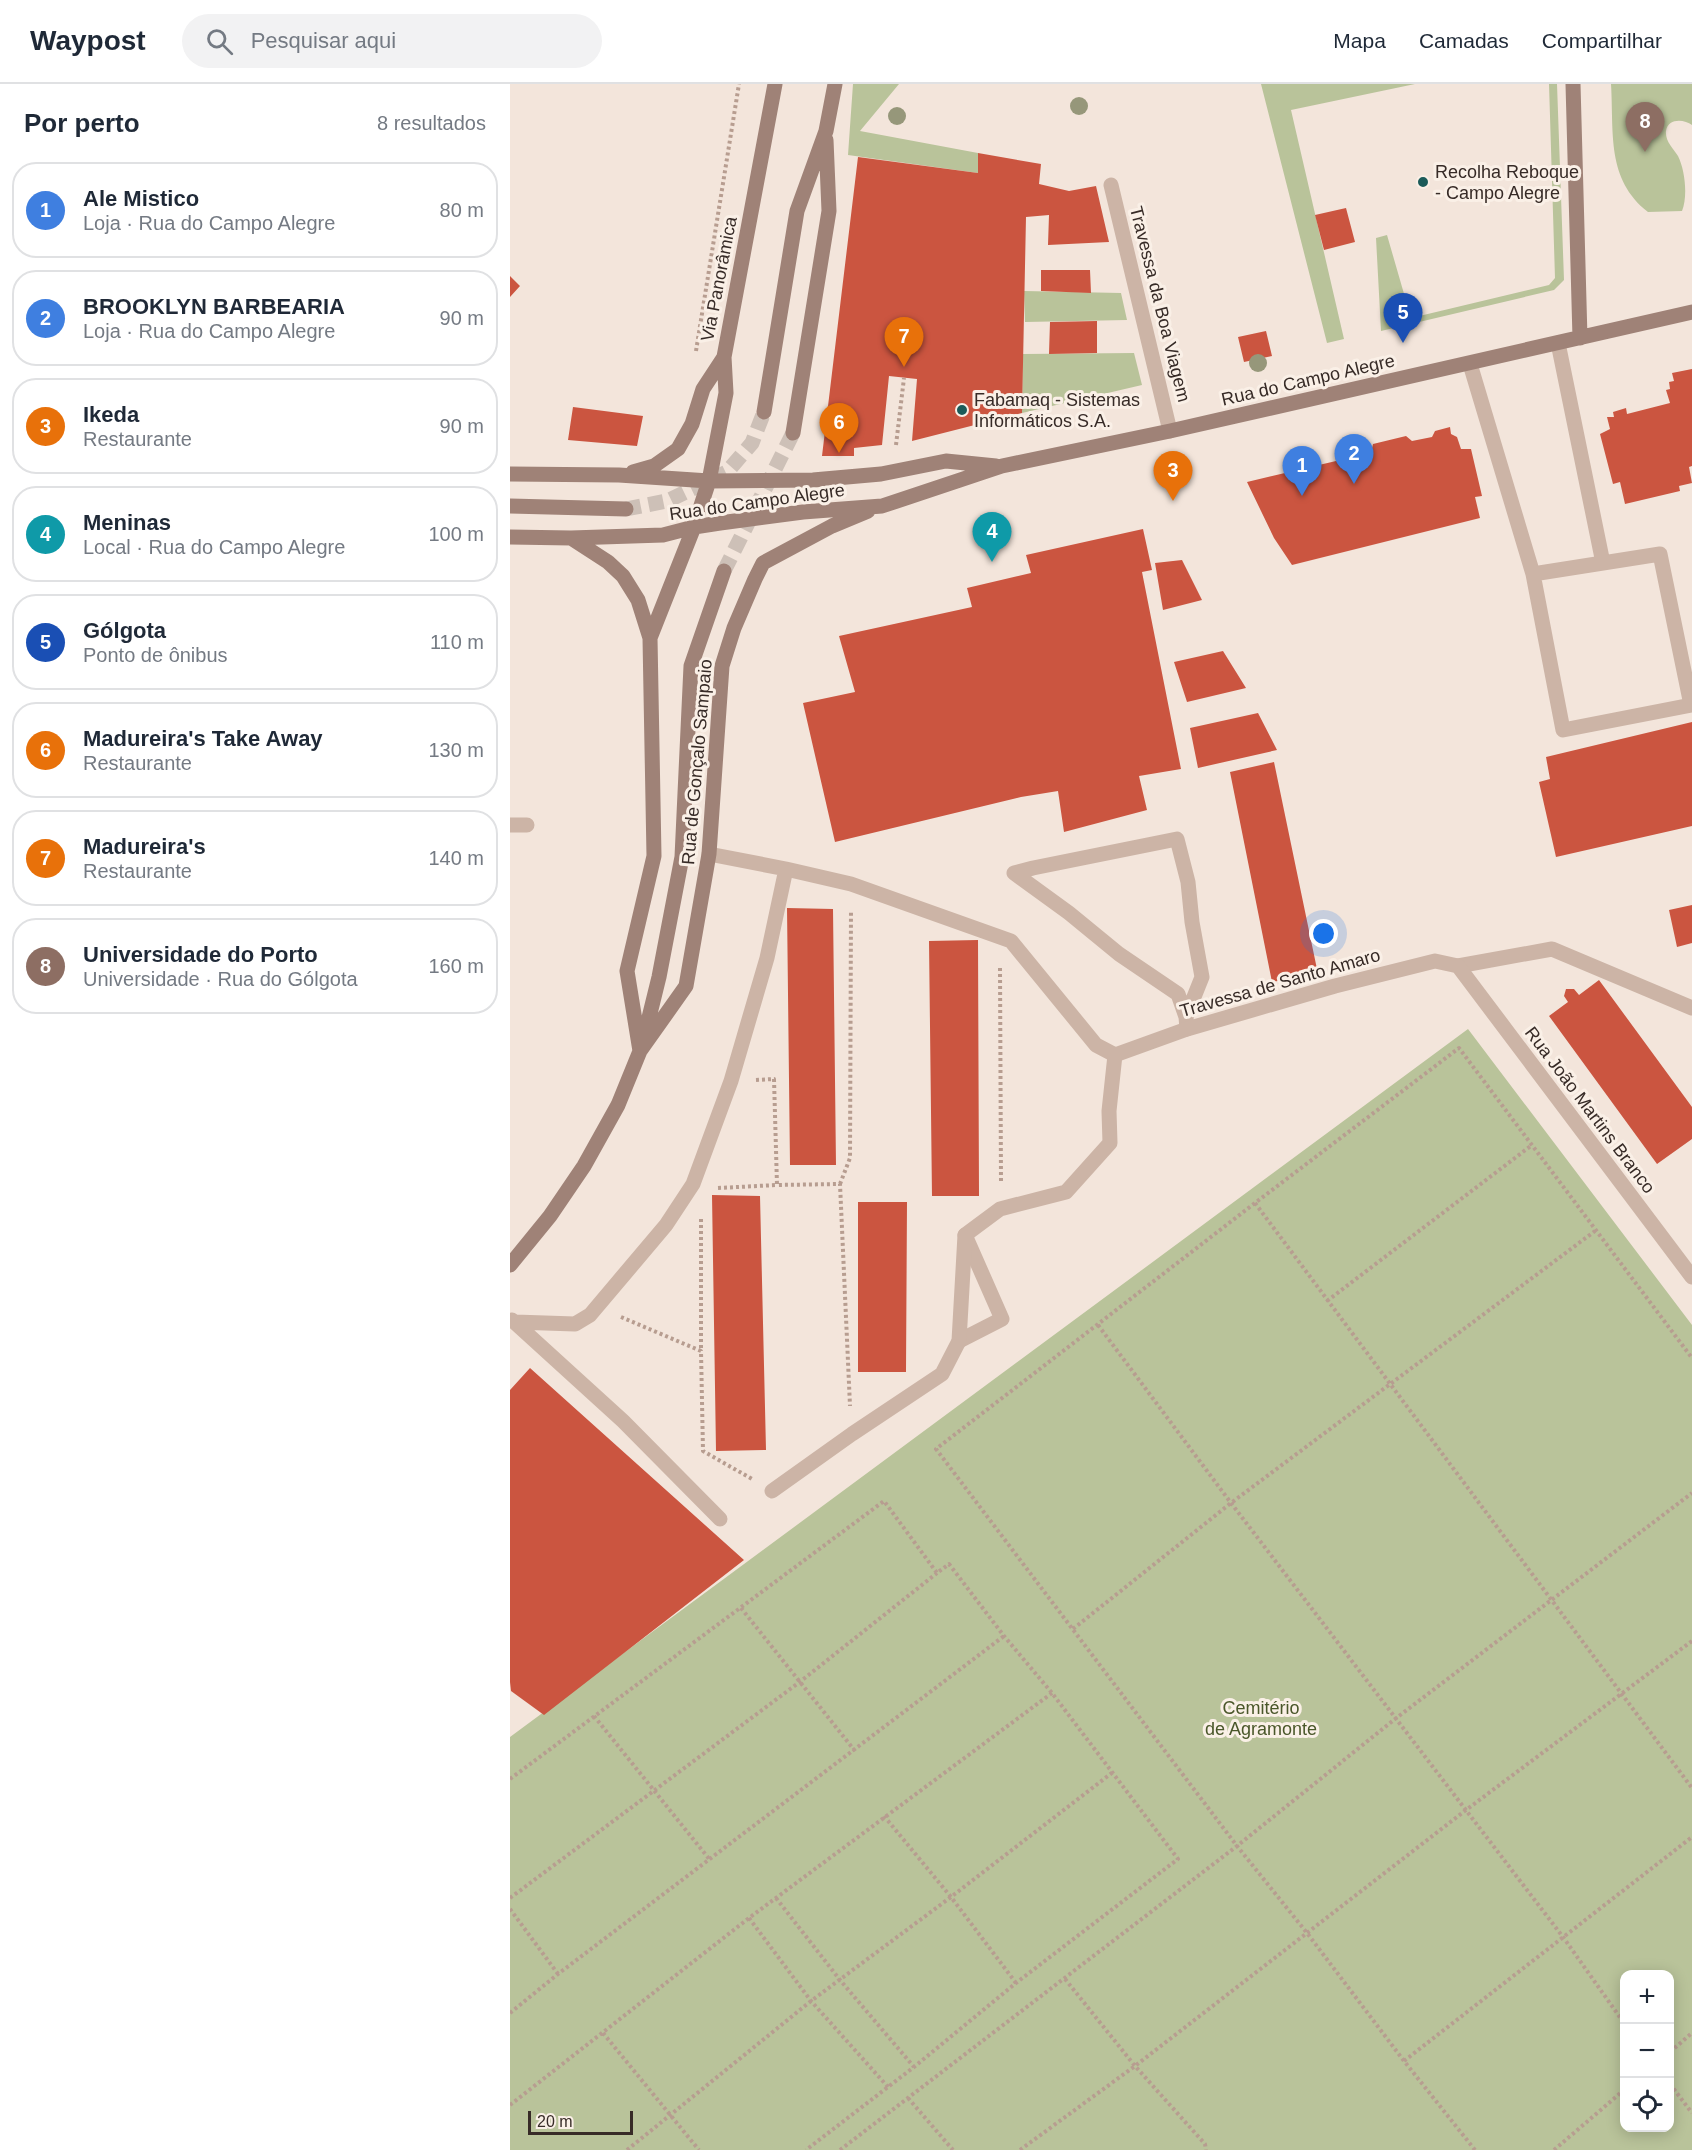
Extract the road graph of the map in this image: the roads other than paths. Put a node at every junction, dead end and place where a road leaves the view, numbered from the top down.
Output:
1 (776, 84) edge
2 (835, 84) edge
3 (1573, 84) edge
4 (826, 131) junction
5 (1111, 185) dead end
6 (1692, 312) edge
7 (1580, 338) junction
8 (1558, 343) junction
9 (724, 357) junction
10 (1470, 364) junction
11 (764, 412) tunnel mouth
12 (1170, 431) junction
13 (793, 433) tunnel mouth
14 (1002, 466) junction
15 (510, 474) edge
16 (619, 475) junction
17 (710, 481) junction
18 (510, 506) edge
19 (882, 506) junction
20 (626, 509) tunnel mouth
21 (694, 526) junction
22 (510, 537) edge
23 (571, 538) junction
24 (1604, 563) junction
25 (724, 572) tunnel mouth
26 (1533, 574) junction
27 (650, 638) junction
28 (510, 825) edge
29 (527, 825) dead end
30 (709, 854) junction
31 (786, 869) junction
32 (1458, 966) junction
33 (1692, 1008) edge
34 (1186, 1023) junction
35 (640, 1051) junction
36 (1115, 1055) junction
37 (965, 1235) junction
38 (510, 1265) edge
39 (1691, 1274) edge
40 (512, 1320) edge
41 (958, 1341) junction
42 (772, 1491) road end
43 (720, 1519) dead end

1 - 9 main road, Via Panorâmica
2 - 4 main road
3 - 7 main road
4 - 11 main road
4 - 13 main road
5 - 12 street, Travessa da Boa Viagem
6 - 7 main road, Rua do Campo Alegre
7 - 8 main road, Rua do Campo Alegre
8 - 10 main road, Rua do Campo Alegre
8 - 24 street
9 - 16 main road
9 - 17 main road, Via Panorâmica
10 - 12 main road, Rua do Campo Alegre
10 - 26 street
12 - 14 main road, Rua do Campo Alegre
14 - 17 main road, Rua do Campo Alegre
14 - 19 main road, Rua do Campo Alegre
15 - 16 main road, Rua do Campo Alegre
16 - 17 main road, Rua do Campo Alegre
17 - 21 main road, Via Panorâmica
18 - 20 main road
19 - 21 main road, Rua do Campo Alegre
19 - 30 main road, Rua de Gonçalo Sampaio
21 - 23 main road, Rua do Campo Alegre
21 - 27 main road, Via Panorâmica
22 - 23 main road, Rua do Campo Alegre
23 - 27 main road
24 - 26 street
24 - 26 street
25 - 35 main road
27 - 35 main road, Rua de Gonçalo Sampaio
28 - 29 street
30 - 31 street
30 - 35 main road, Rua de Gonçalo Sampaio
31 - 36 street
31 - 40 street
32 - 33 street, Travessa de Santo Amaro
32 - 34 street, Travessa de Santo Amaro
32 - 39 street, Rua João Martins Branco
34 - 34 street
34 - 36 street, Travessa de Santo Amaro
35 - 38 main road, Rua de Gonçalo Sampaio
36 - 37 street
37 - 41 street
37 - 41 street
40 - 43 street
41 - 42 street

